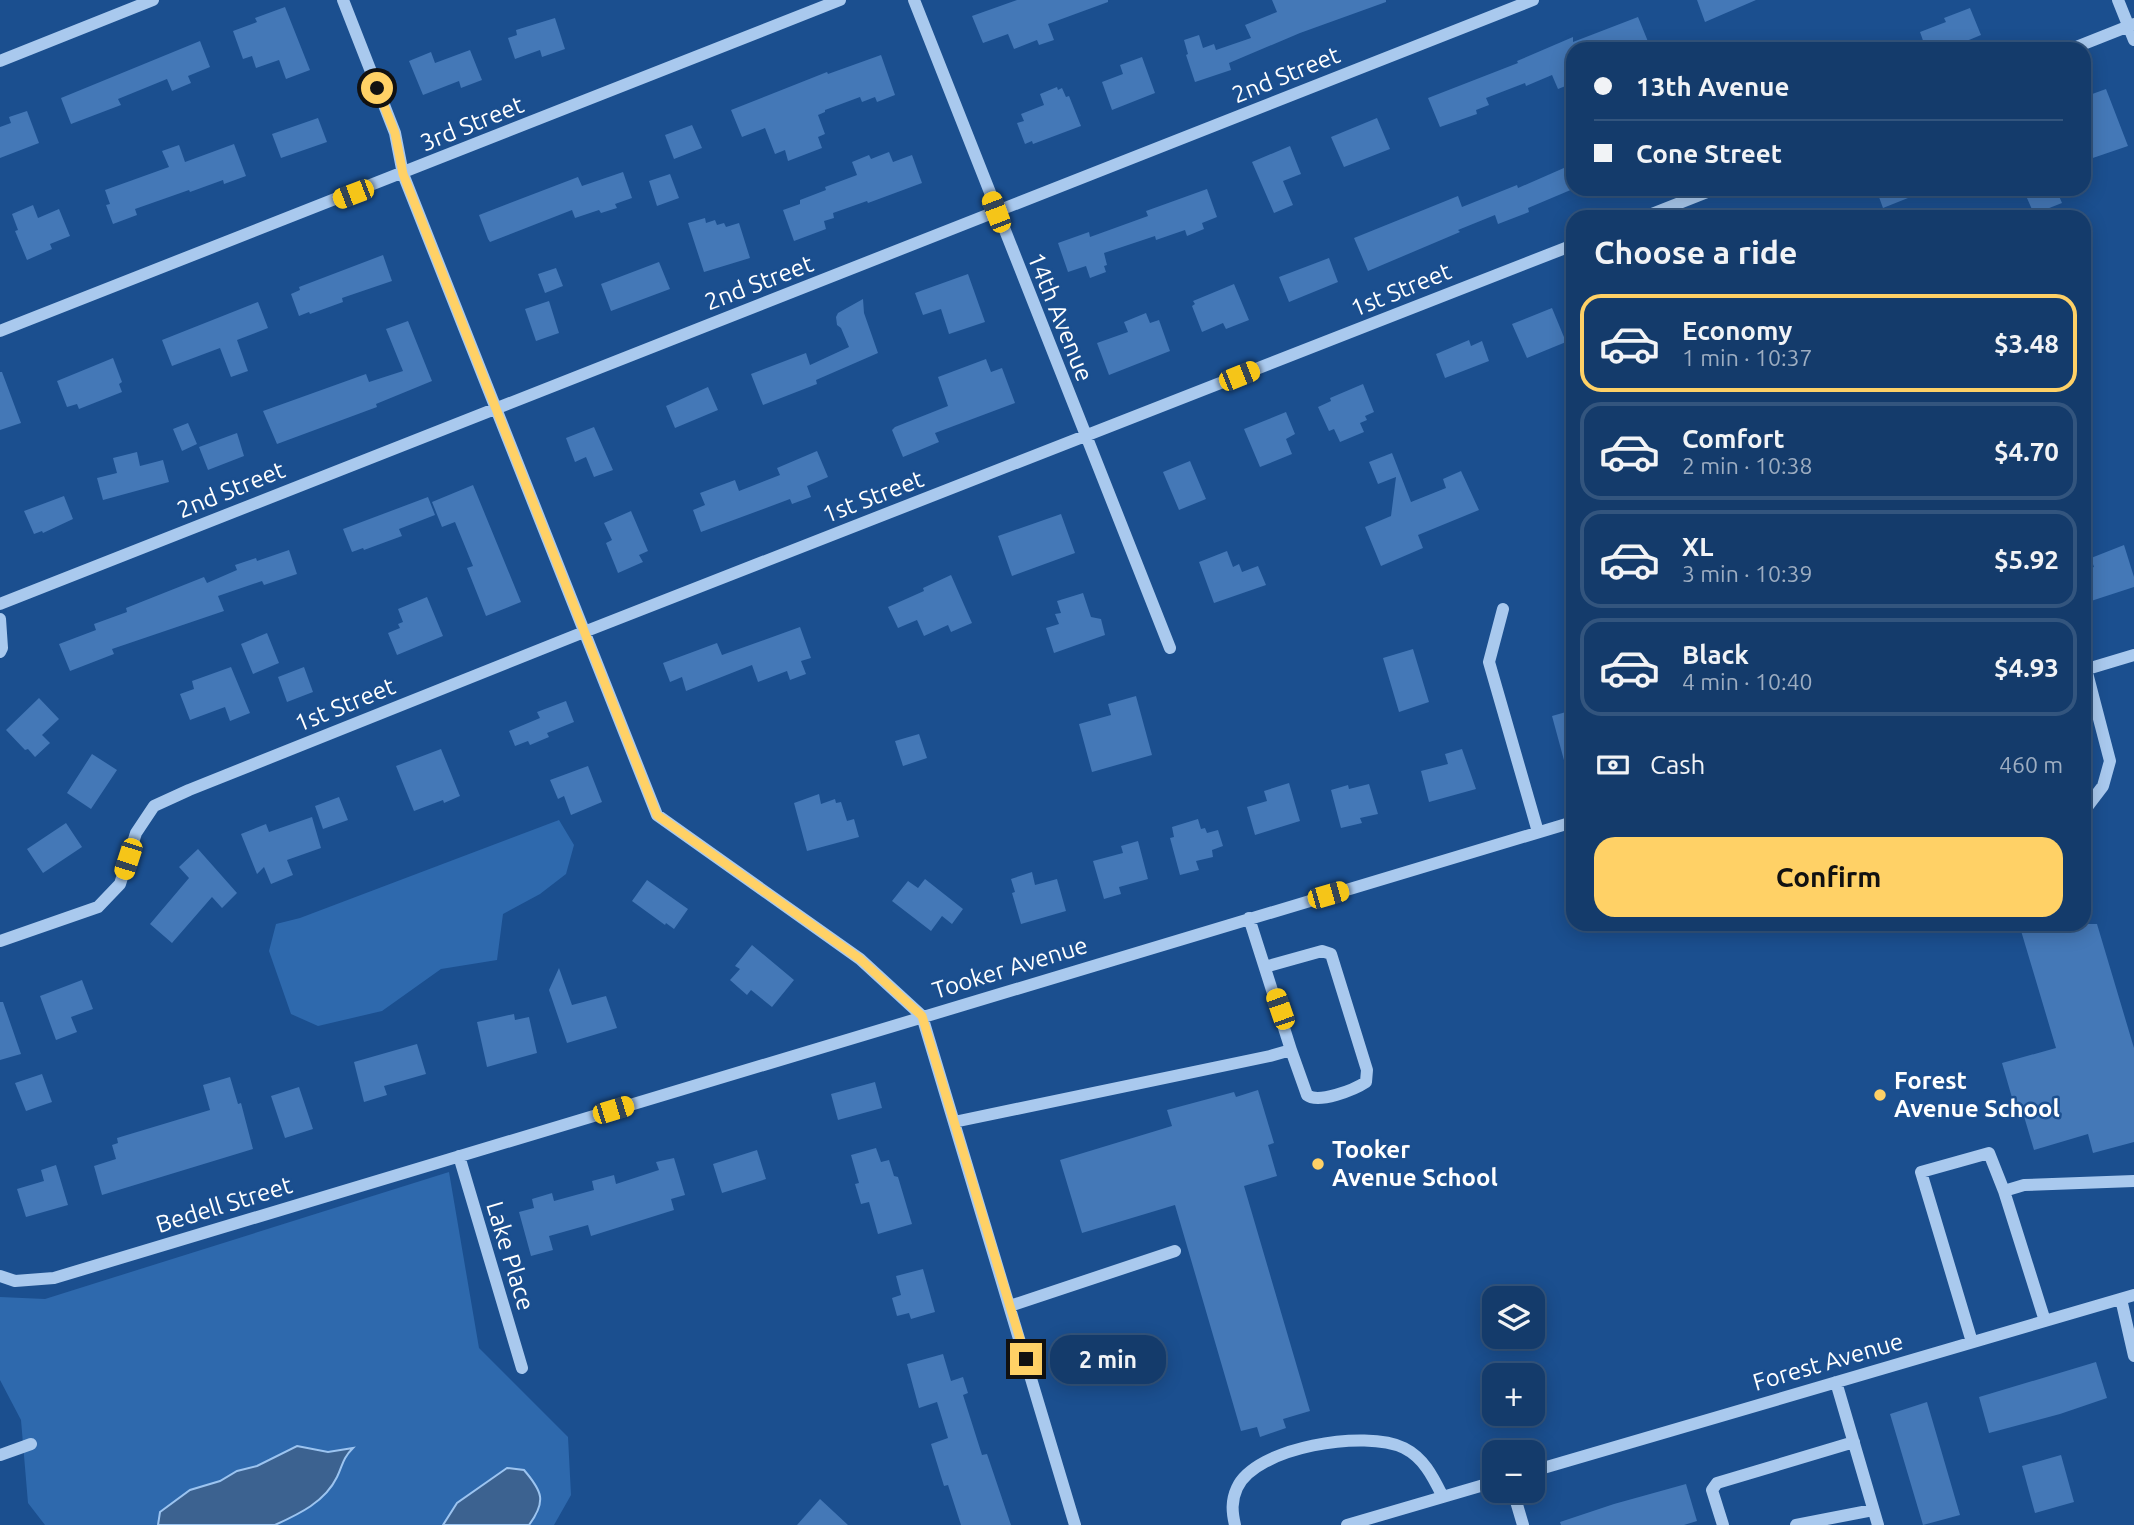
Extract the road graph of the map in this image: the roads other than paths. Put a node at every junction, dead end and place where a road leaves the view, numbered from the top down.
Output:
1 (153, 0) edge
2 (342, 0) edge
3 (841, 0) edge
4 (914, 0) edge
5 (1533, 0) edge
6 (2118, 0) edge
7 (2131, 25) edge
8 (2134, 40) edge
9 (2088, 42) edge
10 (0, 61) edge
11 (403, 174) junction
12 (1697, 196) edge
13 (1662, 210) edge
14 (996, 212) junction
15 (1566, 248) edge
16 (0, 331) edge
17 (496, 408) junction
18 (1085, 437) junction
19 (0, 604) edge
20 (1503, 609) dead end
21 (0, 620) edge
22 (584, 632) junction
23 (1170, 648) dead end
24 (1, 650) edge
25 (2134, 655) edge
26 (2091, 667) edge
27 (2091, 691) edge
28 (2091, 802) edge
29 (1566, 824) edge
30 (1538, 832) junction
31 (1249, 918) junction
32 (0, 941) edge
33 (1265, 967) junction
34 (922, 1016) junction
35 (1291, 1050) junction
36 (954, 1122) junction
37 (459, 1156) junction
38 (2134, 1181) edge
39 (2004, 1191) junction
40 (1175, 1251) dead end
41 (0, 1276) edge
42 (2134, 1295) edge
43 (2121, 1299) junction
44 (1010, 1306) junction
45 (2045, 1321) junction
46 (1972, 1342) junction
47 (2134, 1356) edge
48 (522, 1368) dead end
49 (1836, 1382) junction
50 (1854, 1442) junction
51 (31, 1444) dead end
52 (0, 1455) edge
53 (1545, 1467) edge
54 (1482, 1486) edge
55 (1443, 1497) junction
56 (1517, 1503) edge
57 (1873, 1510) junction
58 (1388, 1519) edge
59 (1075, 1525) edge
60 (1235, 1525) edge
61 (1347, 1525) edge
62 (1523, 1525) edge
63 (1723, 1525) edge
64 (1796, 1525) edge
65 (1878, 1525) edge

1 - 10 street
2 - 11 street
3 - 11 street, 3rd Street
4 - 14 street, 14th Avenue
5 - 14 street, 2nd Street
6 - 7 street
7 - 8 street
7 - 9 street
11 - 16 street, 3rd Street
11 - 17 street
12 - 13 street
14 - 17 street, 2nd Street
14 - 18 street, 14th Avenue
15 - 18 street, 1st Street
17 - 19 street, 2nd Street
17 - 22 street
18 - 22 street, 1st Street
18 - 23 street, 14th Avenue
20 - 30 street
21 - 24 street
22 - 32 street, 1st Street
22 - 34 street
25 - 26 street
27 - 28 street
29 - 30 street, Tooker Avenue
30 - 31 street, Tooker Avenue
31 - 33 street
31 - 34 street, Tooker Avenue
33 - 35 street
33 - 35 street
34 - 36 street
34 - 37 street, Tooker Avenue
35 - 36 street
36 - 44 street
37 - 41 street, Bedell Street
37 - 48 street, Lake Place
38 - 39 street
39 - 45 street
39 - 46 street
40 - 44 street
42 - 43 street, Forest Avenue
43 - 45 street, Forest Avenue
43 - 47 street
44 - 59 street
45 - 46 street, Forest Avenue
46 - 49 street, Forest Avenue
49 - 50 street
49 - 53 street, Forest Avenue
50 - 57 street
50 - 63 street
51 - 52 street
54 - 55 street
55 - 58 street
55 - 60 street
56 - 62 street
57 - 64 street
57 - 65 street
58 - 61 street

